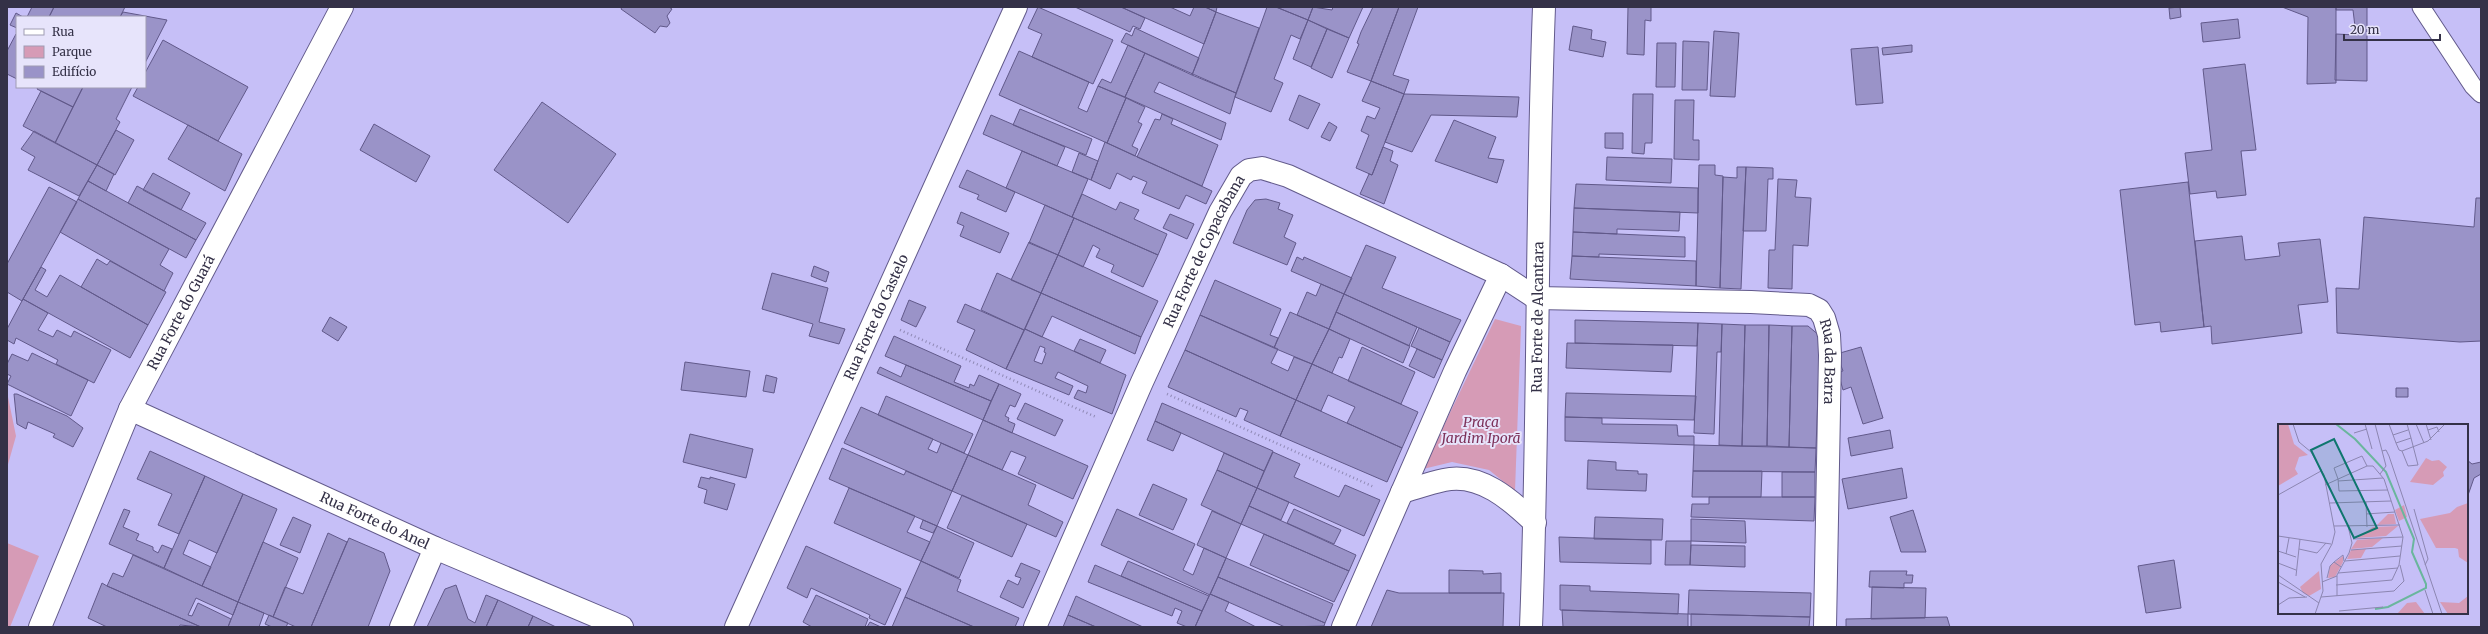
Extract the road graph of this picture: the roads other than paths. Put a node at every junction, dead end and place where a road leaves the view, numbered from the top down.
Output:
1 (342, 7) edge
2 (1016, 7) edge
3 (1544, 7) edge
4 (2421, 7) edge
5 (2481, 94) edge
6 (1501, 275) junction
7 (1536, 298) junction
8 (130, 409) junction
9 (1402, 492) junction
10 (1535, 523) junction
11 (435, 548) junction
12 (40, 627) edge
13 (401, 627) edge
14 (622, 627) edge
15 (736, 627) edge
16 (1035, 627) edge
17 (1343, 627) edge
18 (1531, 627) edge
19 (1825, 627) edge

1 - 8 street, Rua Forte do Guará
2 - 15 street, Rua Forte do Castelo
3 - 7 street, Rua Forte de Alcantara
4 - 5 lane
6 - 7 street, Rua Forte de Copacabana
6 - 9 street
6 - 16 street, Rua Forte de Copacabana
7 - 10 street, Rua Forte de Alcantara
7 - 19 street, Rua da Barra
8 - 11 street, Rua Forte do Anel
8 - 12 street, Rua Forte do Guará
9 - 10 street
9 - 17 street
10 - 18 street, Rua Forte de Alcantara
11 - 13 street
11 - 14 street, Rua Forte do Anel

